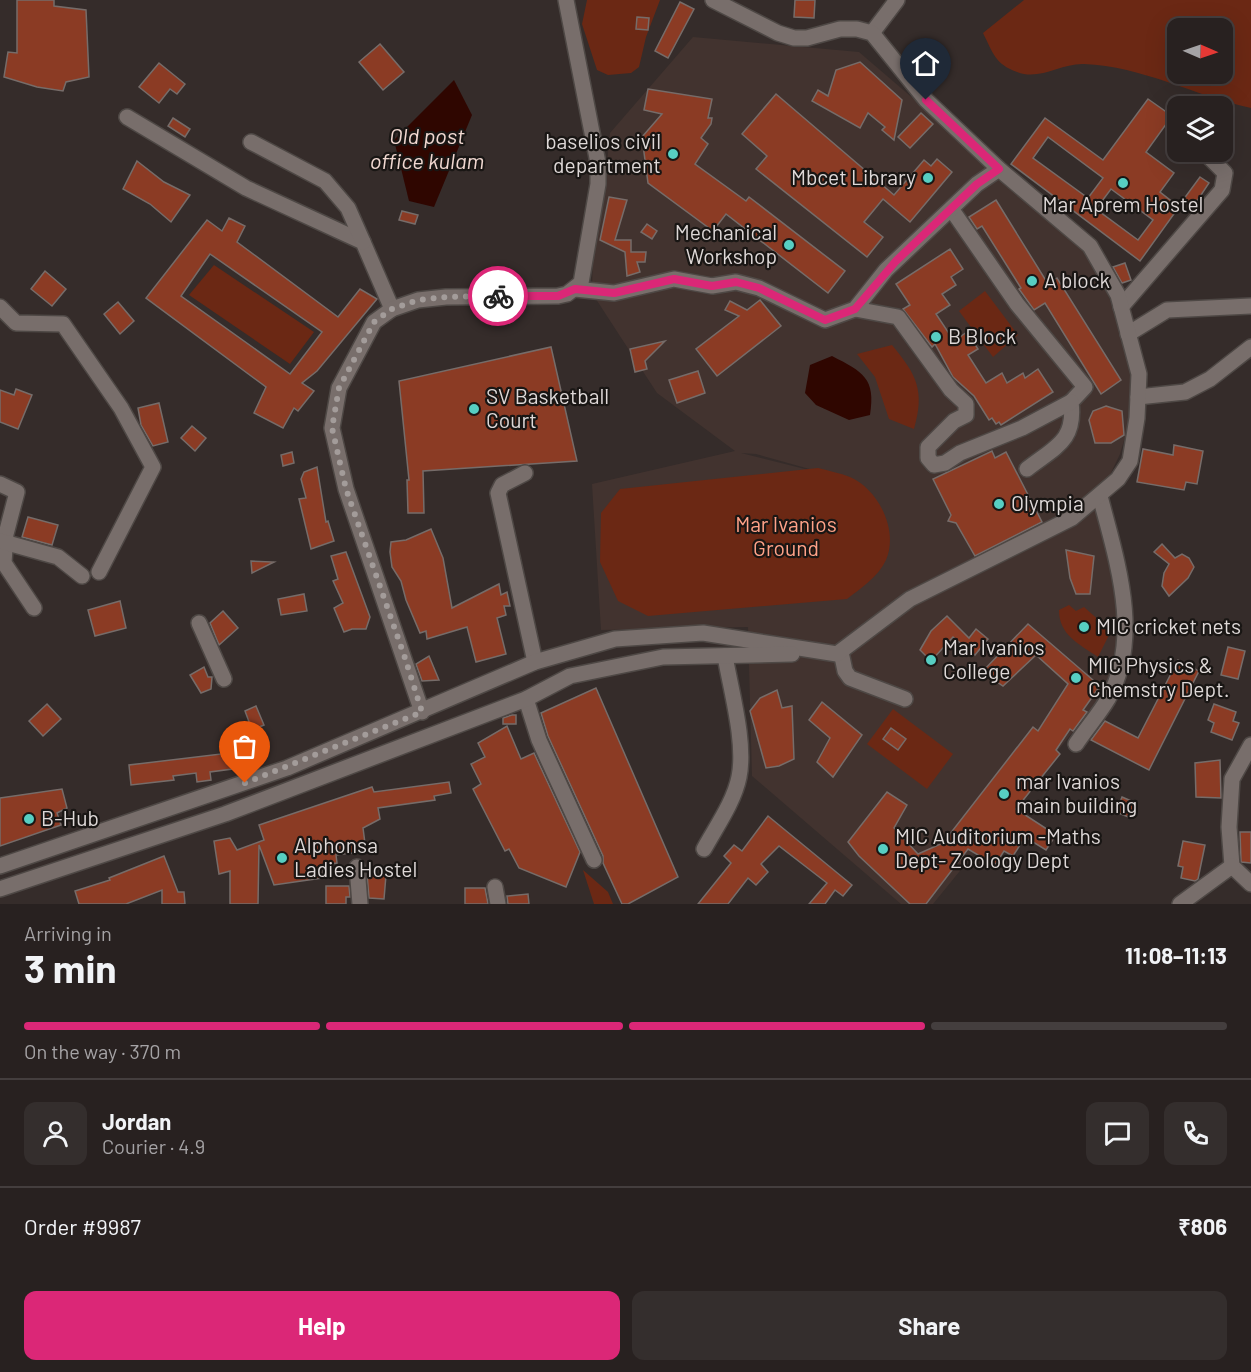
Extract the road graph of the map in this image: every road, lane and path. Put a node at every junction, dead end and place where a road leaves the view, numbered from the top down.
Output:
1 (566, 0) edge
2 (713, 0) edge
3 (897, 0) edge
4 (872, 33) junction
5 (127, 117) dead end
6 (251, 142) dead end
7 (1214, 162) edge
8 (999, 169) junction
9 (952, 210) junction
10 (363, 242) junction
11 (575, 289) junction
12 (1251, 306) edge
13 (0, 307) edge
14 (1121, 307) junction
15 (392, 309) junction
16 (855, 309) junction
17 (1128, 334) junction
18 (1251, 347) edge
19 (1138, 397) junction
20 (1071, 402) junction
21 (1027, 469) dead end
22 (525, 473) dead end
23 (0, 484) edge
24 (1100, 496) junction
25 (3, 541) edge
26 (99, 572) dead end
27 (82, 576) dead end
28 (34, 608) dead end
29 (199, 623) dead end
30 (839, 653) junction
31 (725, 656) junction
32 (535, 662) junction
33 (224, 678) dead end
34 (526, 699) junction
35 (905, 699) dead end
36 (422, 712) junction
37 (1076, 744) dead end
38 (1251, 745) edge
39 (704, 849) dead end
40 (594, 860) dead end
41 (0, 866) edge
42 (1232, 866) junction
43 (357, 867) dead end
44 (1251, 884) edge
45 (495, 887) dead end
46 (0, 890) edge
47 (360, 904) edge
48 (498, 904) edge
49 (1179, 904) edge

1 - 11 street
2 - 4 street
3 - 4 street
4 - 8 street
5 - 10 street
6 - 10 street
7 - 14 street
8 - 9 street
8 - 14 street
9 - 16 street
9 - 20 street
10 - 15 street
11 - 15 street
11 - 16 street
12 - 17 street
13 - 26 street
14 - 17 street
15 - 36 street
16 - 20 street
17 - 19 street
18 - 19 street
19 - 24 street
20 - 21 street
22 - 32 street
23 - 25 street
24 - 30 street
24 - 37 street
25 - 27 street
25 - 28 street
29 - 33 street
30 - 31 street
30 - 32 street
30 - 35 street
31 - 34 street
31 - 39 street
32 - 36 street
34 - 40 street
34 - 46 street
36 - 41 street
38 - 42 street
42 - 44 street
42 - 49 street
43 - 47 street
45 - 48 street

